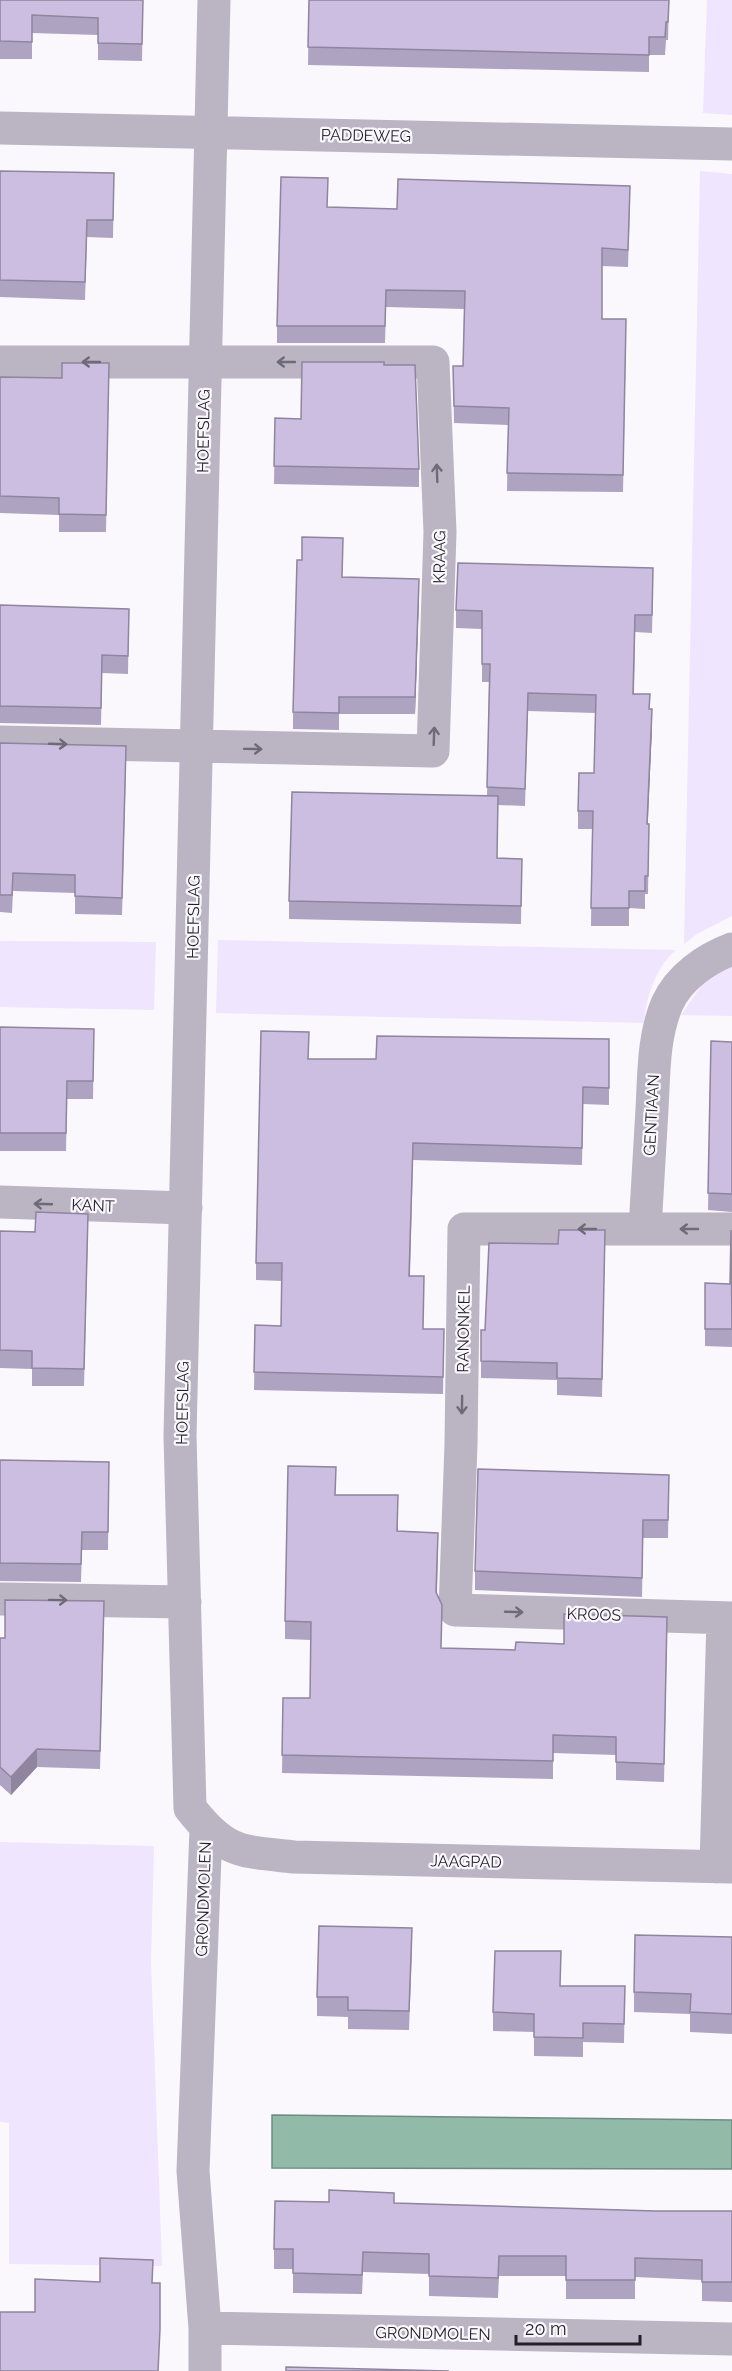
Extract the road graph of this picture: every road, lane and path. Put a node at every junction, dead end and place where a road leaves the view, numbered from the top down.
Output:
1 (214, 0) edge
2 (0, 128) edge
3 (209, 132) junction
4 (732, 144) edge
5 (0, 362) edge
6 (204, 362) junction
7 (0, 742) edge
8 (196, 748) junction
9 (732, 950) edge
10 (0, 1202) edge
11 (186, 1208) junction
12 (645, 1229) junction
13 (732, 1229) edge
14 (0, 1599) edge
15 (185, 1602) junction
16 (455, 1610) joint
17 (727, 1618) edge
18 (207, 1829) junction
19 (724, 1867) edge
20 (205, 2328) junction
21 (732, 2339) edge
22 (205, 2371) edge

1 - 3 street, HOEFSLAG
2 - 3 street, PADDEWEG
3 - 4 street, PADDEWEG
3 - 6 street, HOEFSLAG
6 -> 5 street, KRAAG
6 - 8 street, HOEFSLAG
8 -> 6 street, KRAAG
7 -> 8 street, KRAAG
8 - 11 street, HOEFSLAG
9 - 12 street, GENTIAAN
11 -> 10 street, KANT
11 - 15 street, HOEFSLAG
13 -> 12 street
12 -> 16 street, RANONKEL
14 -> 15 street
15 - 18 street, HOEFSLAG
16 -> 17 street, KROOS
17 - 19 street
18 - 19 street, JAAGPAD
18 - 20 street, GRONDMOLEN
20 - 21 street, GRONDMOLEN
20 - 22 street, GRONDMOLEN

